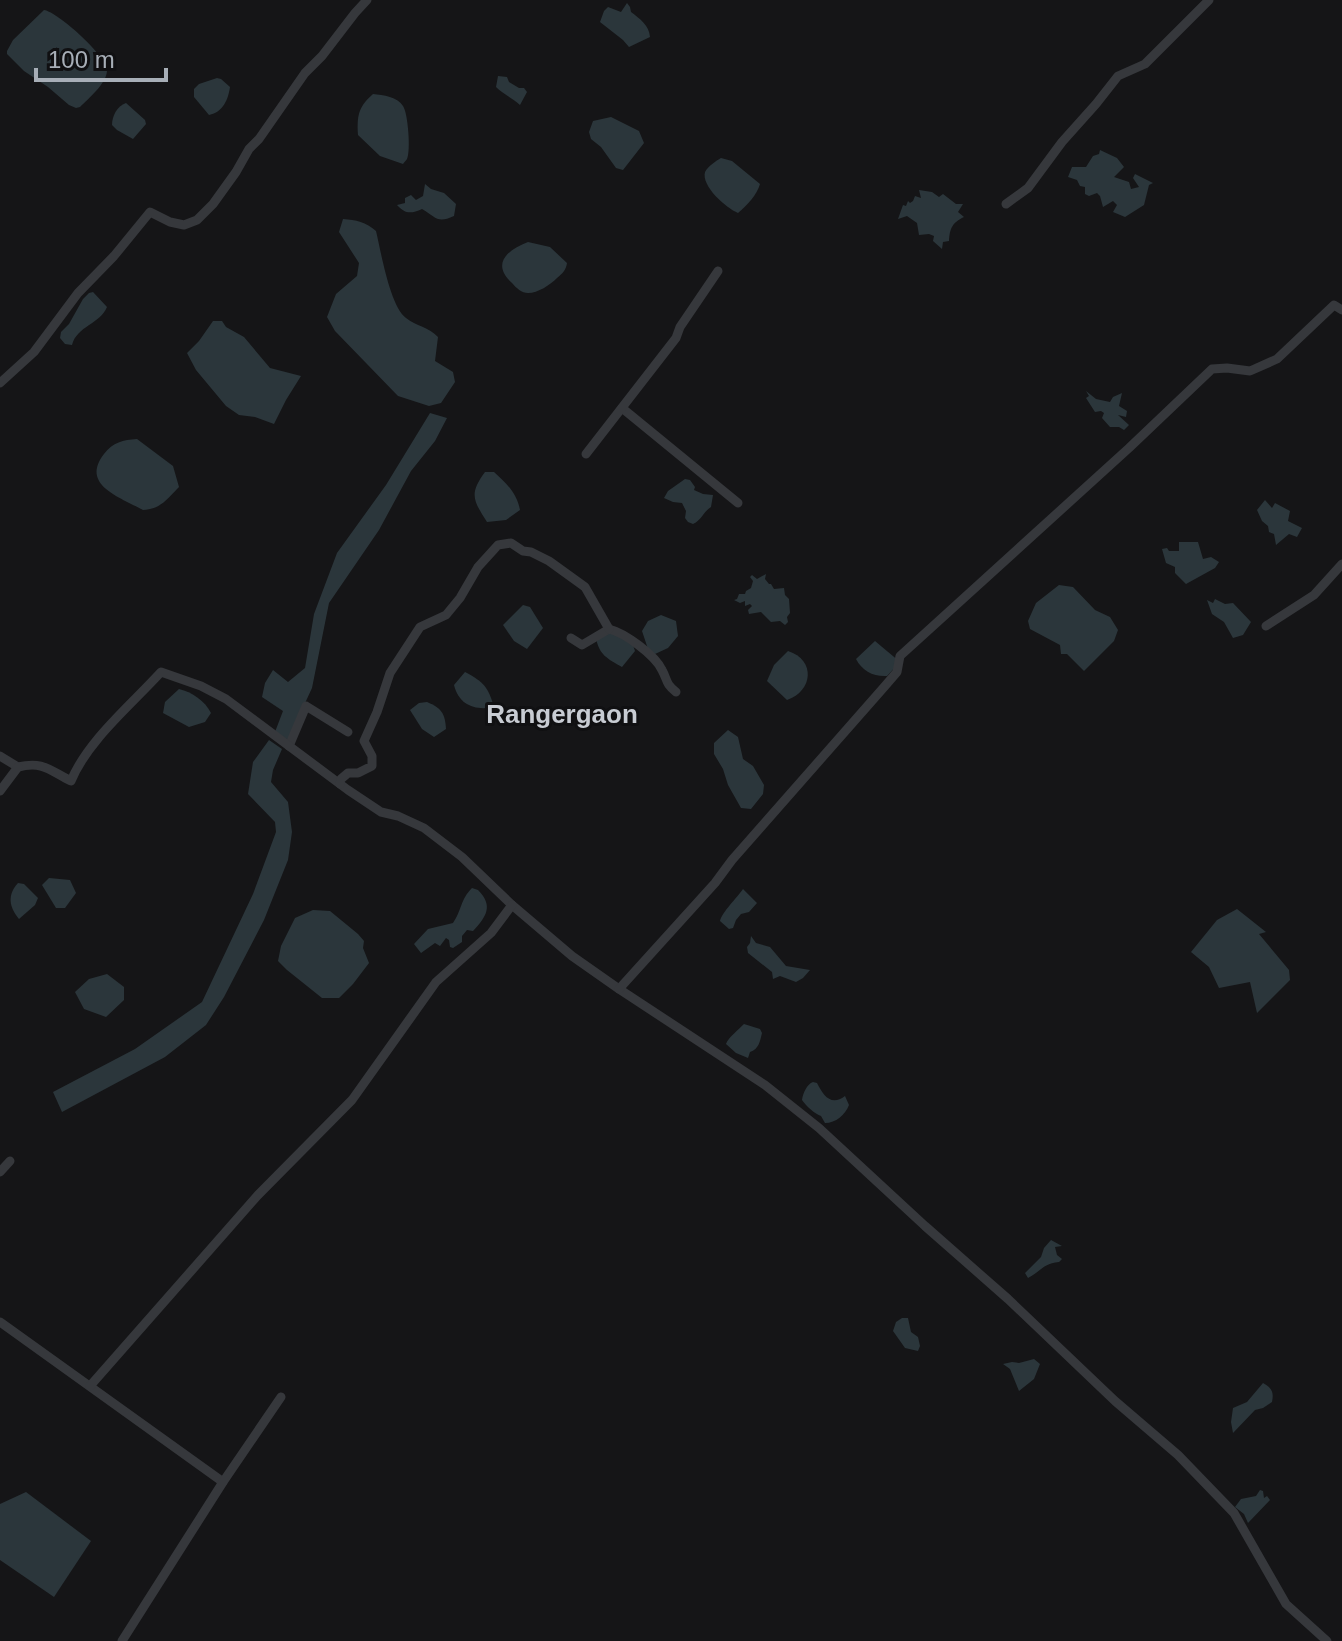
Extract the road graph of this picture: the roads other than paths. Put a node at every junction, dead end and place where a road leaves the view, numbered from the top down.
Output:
1 (367, 0) edge
2 (1209, 0) edge
3 (1006, 204) dead end
4 (718, 271) dead end
5 (1342, 310) edge
6 (0, 383) edge
7 (622, 408) junction
8 (586, 454) dead end
9 (738, 503) dead end
10 (1342, 564) edge
11 (1266, 626) dead end
12 (609, 629) junction
13 (571, 638) dead end
14 (676, 692) dead end
15 (348, 732) dead end
16 (289, 746) junction
17 (0, 756) edge
18 (18, 767) junction
19 (340, 784) junction
20 (0, 791) edge
21 (512, 905) junction
22 (619, 989) junction
23 (10, 1161) dead end
24 (0, 1172) edge
25 (0, 1322) edge
26 (90, 1386) junction
27 (281, 1397) dead end
28 (223, 1482) junction
29 (122, 1641) edge
30 (1327, 1641) edge

1 - 6 street
2 - 3 street
4 - 7 street
5 - 22 street
7 - 8 street
7 - 9 street
10 - 11 street
12 - 13 street
12 - 14 street
12 - 19 street
15 - 16 street
16 - 18 street
16 - 19 street
17 - 18 street
18 - 20 street
19 - 21 street
21 - 22 street
21 - 26 street
22 - 30 street
23 - 24 street
25 - 26 street
26 - 28 street
27 - 28 street
28 - 29 street

